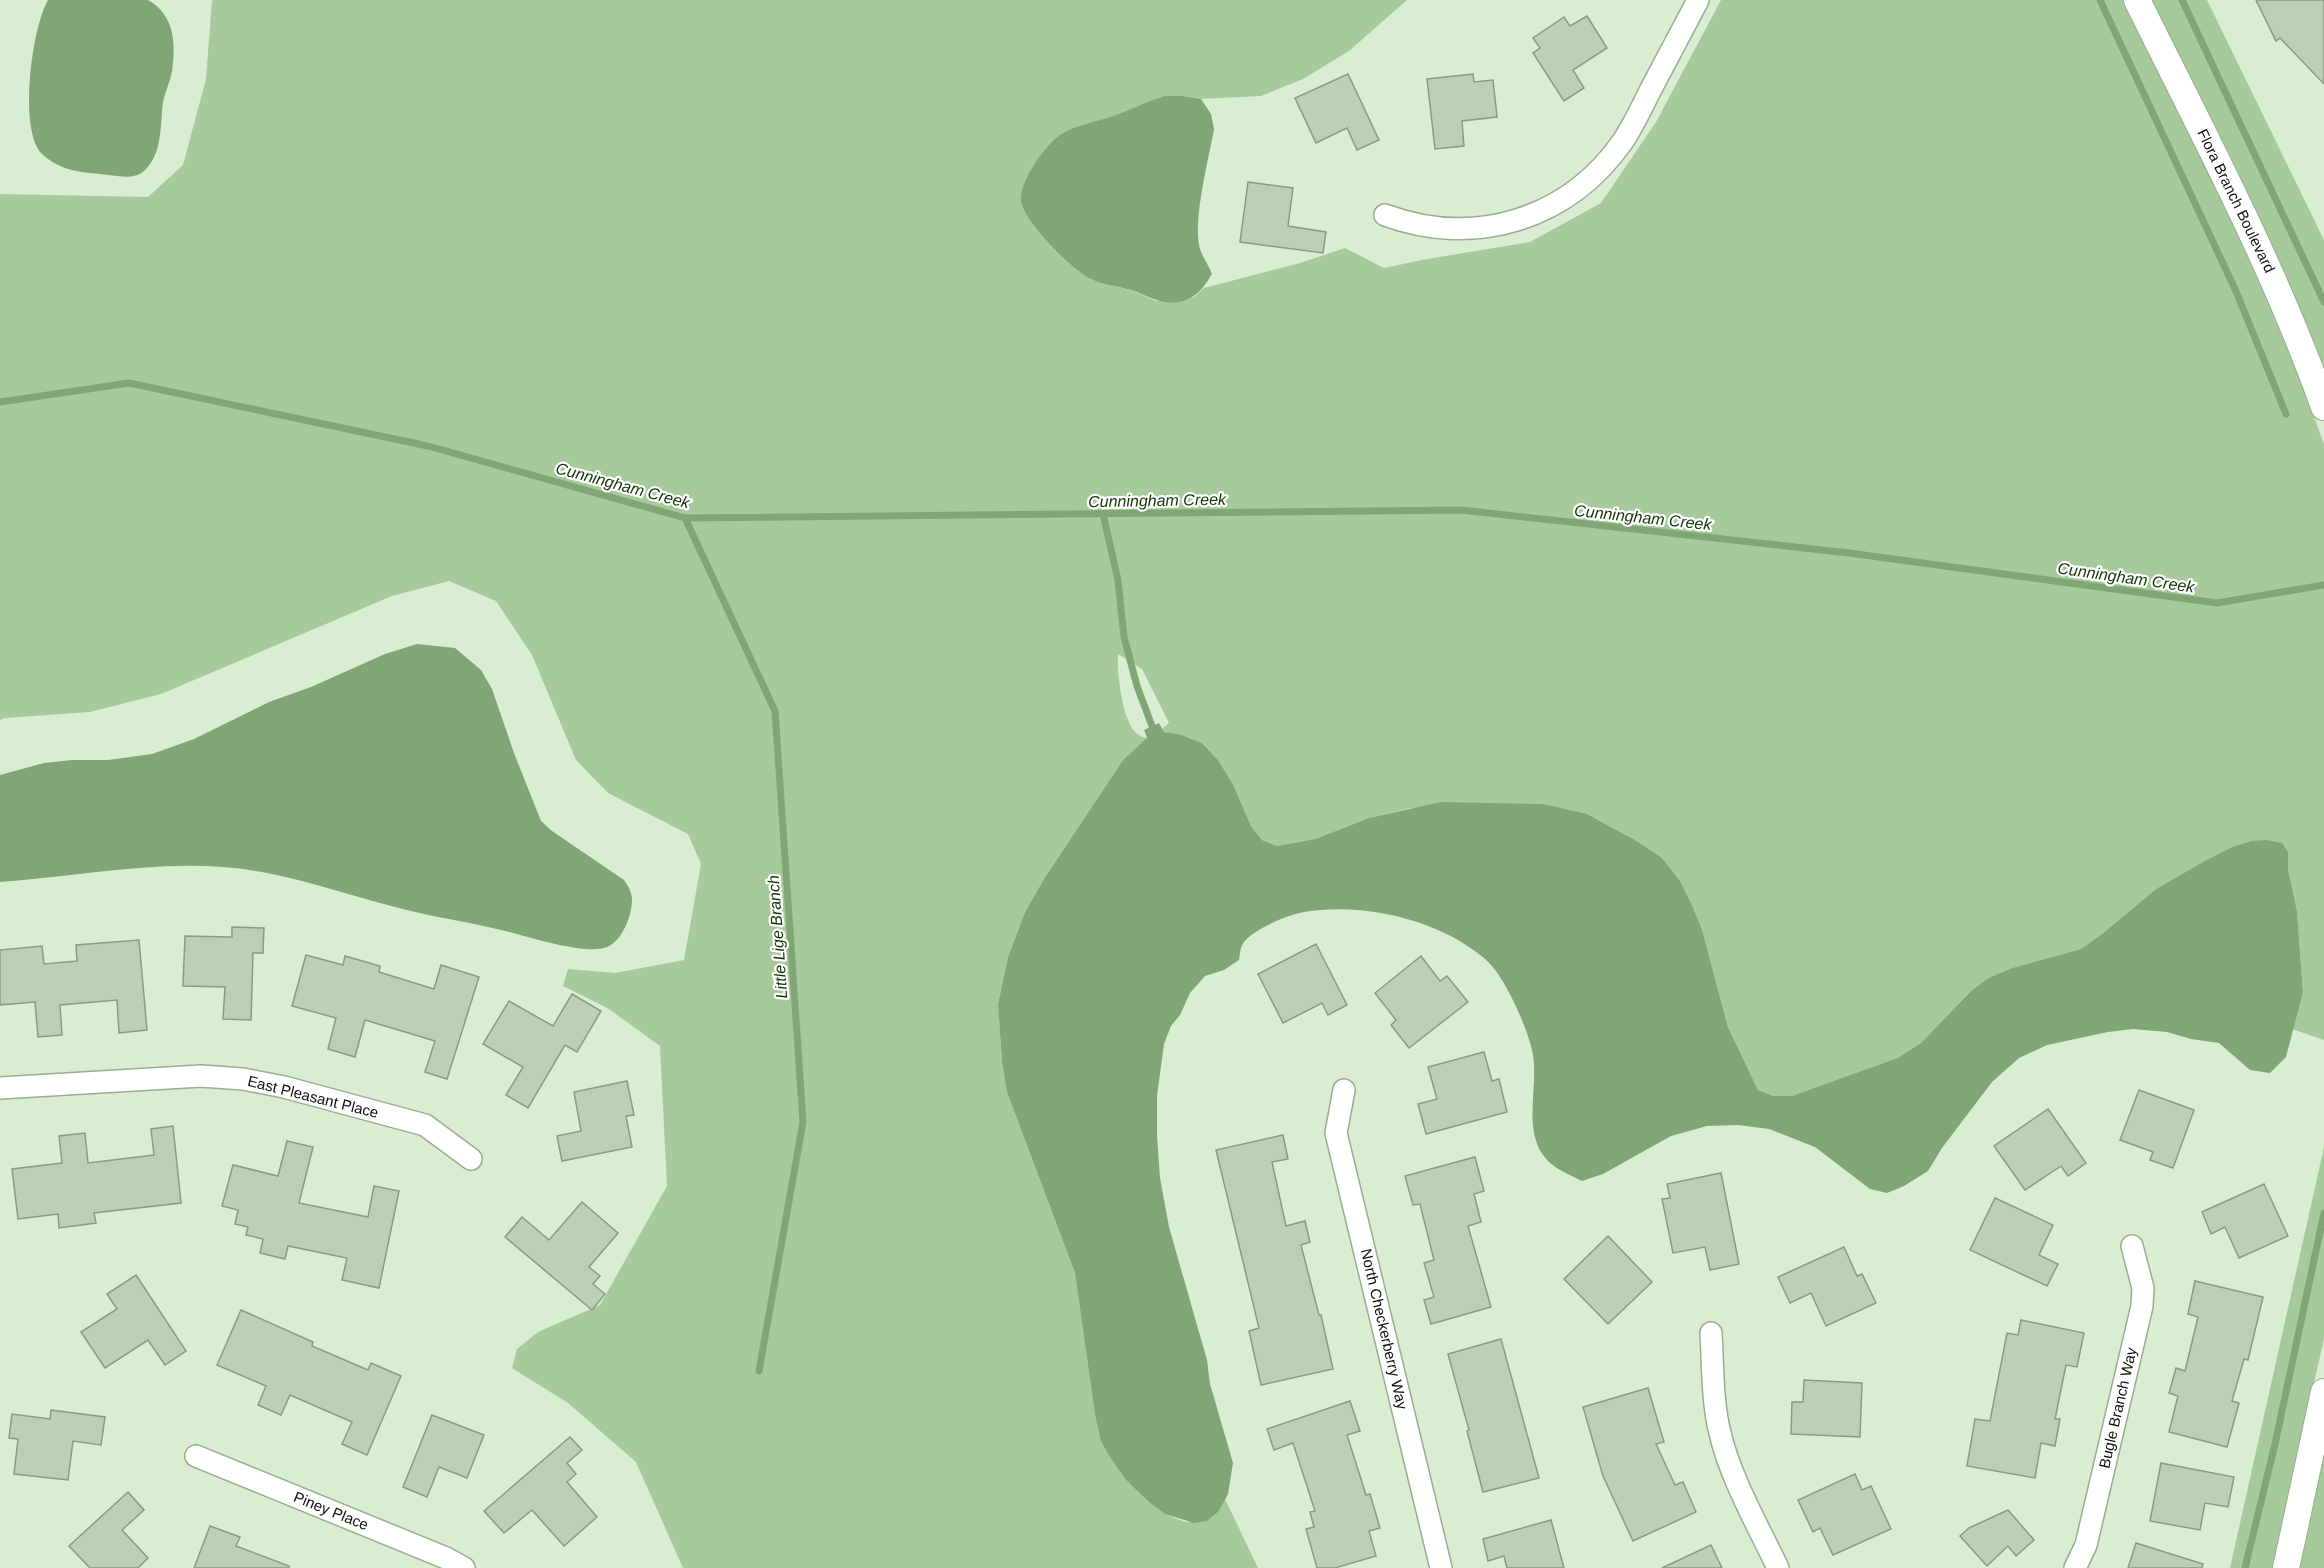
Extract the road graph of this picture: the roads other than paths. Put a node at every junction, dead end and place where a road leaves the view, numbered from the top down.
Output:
1 (1698, 0) edge
2 (2138, 0) edge
3 (1385, 215) dead end
4 (2324, 407) edge
5 (0, 1088) edge
6 (1344, 1090) dead end
7 (471, 1159) dead end
8 (2132, 1246) dead end
9 (1711, 1333) dead end
10 (2324, 1392) edge
11 (196, 1456) dead end
12 (464, 1568) edge
13 (1441, 1568) edge
14 (1778, 1568) edge
15 (2075, 1568) edge
16 (2286, 1568) edge

1 - 3 street
2 - 4 street, Flora Branch Boulevard
5 - 7 street, East Pleasant Place
6 - 13 street, North Checkerberry Way
8 - 15 street, Bugle Branch Way
9 - 14 street
10 - 16 street
11 - 12 street, Piney Place

